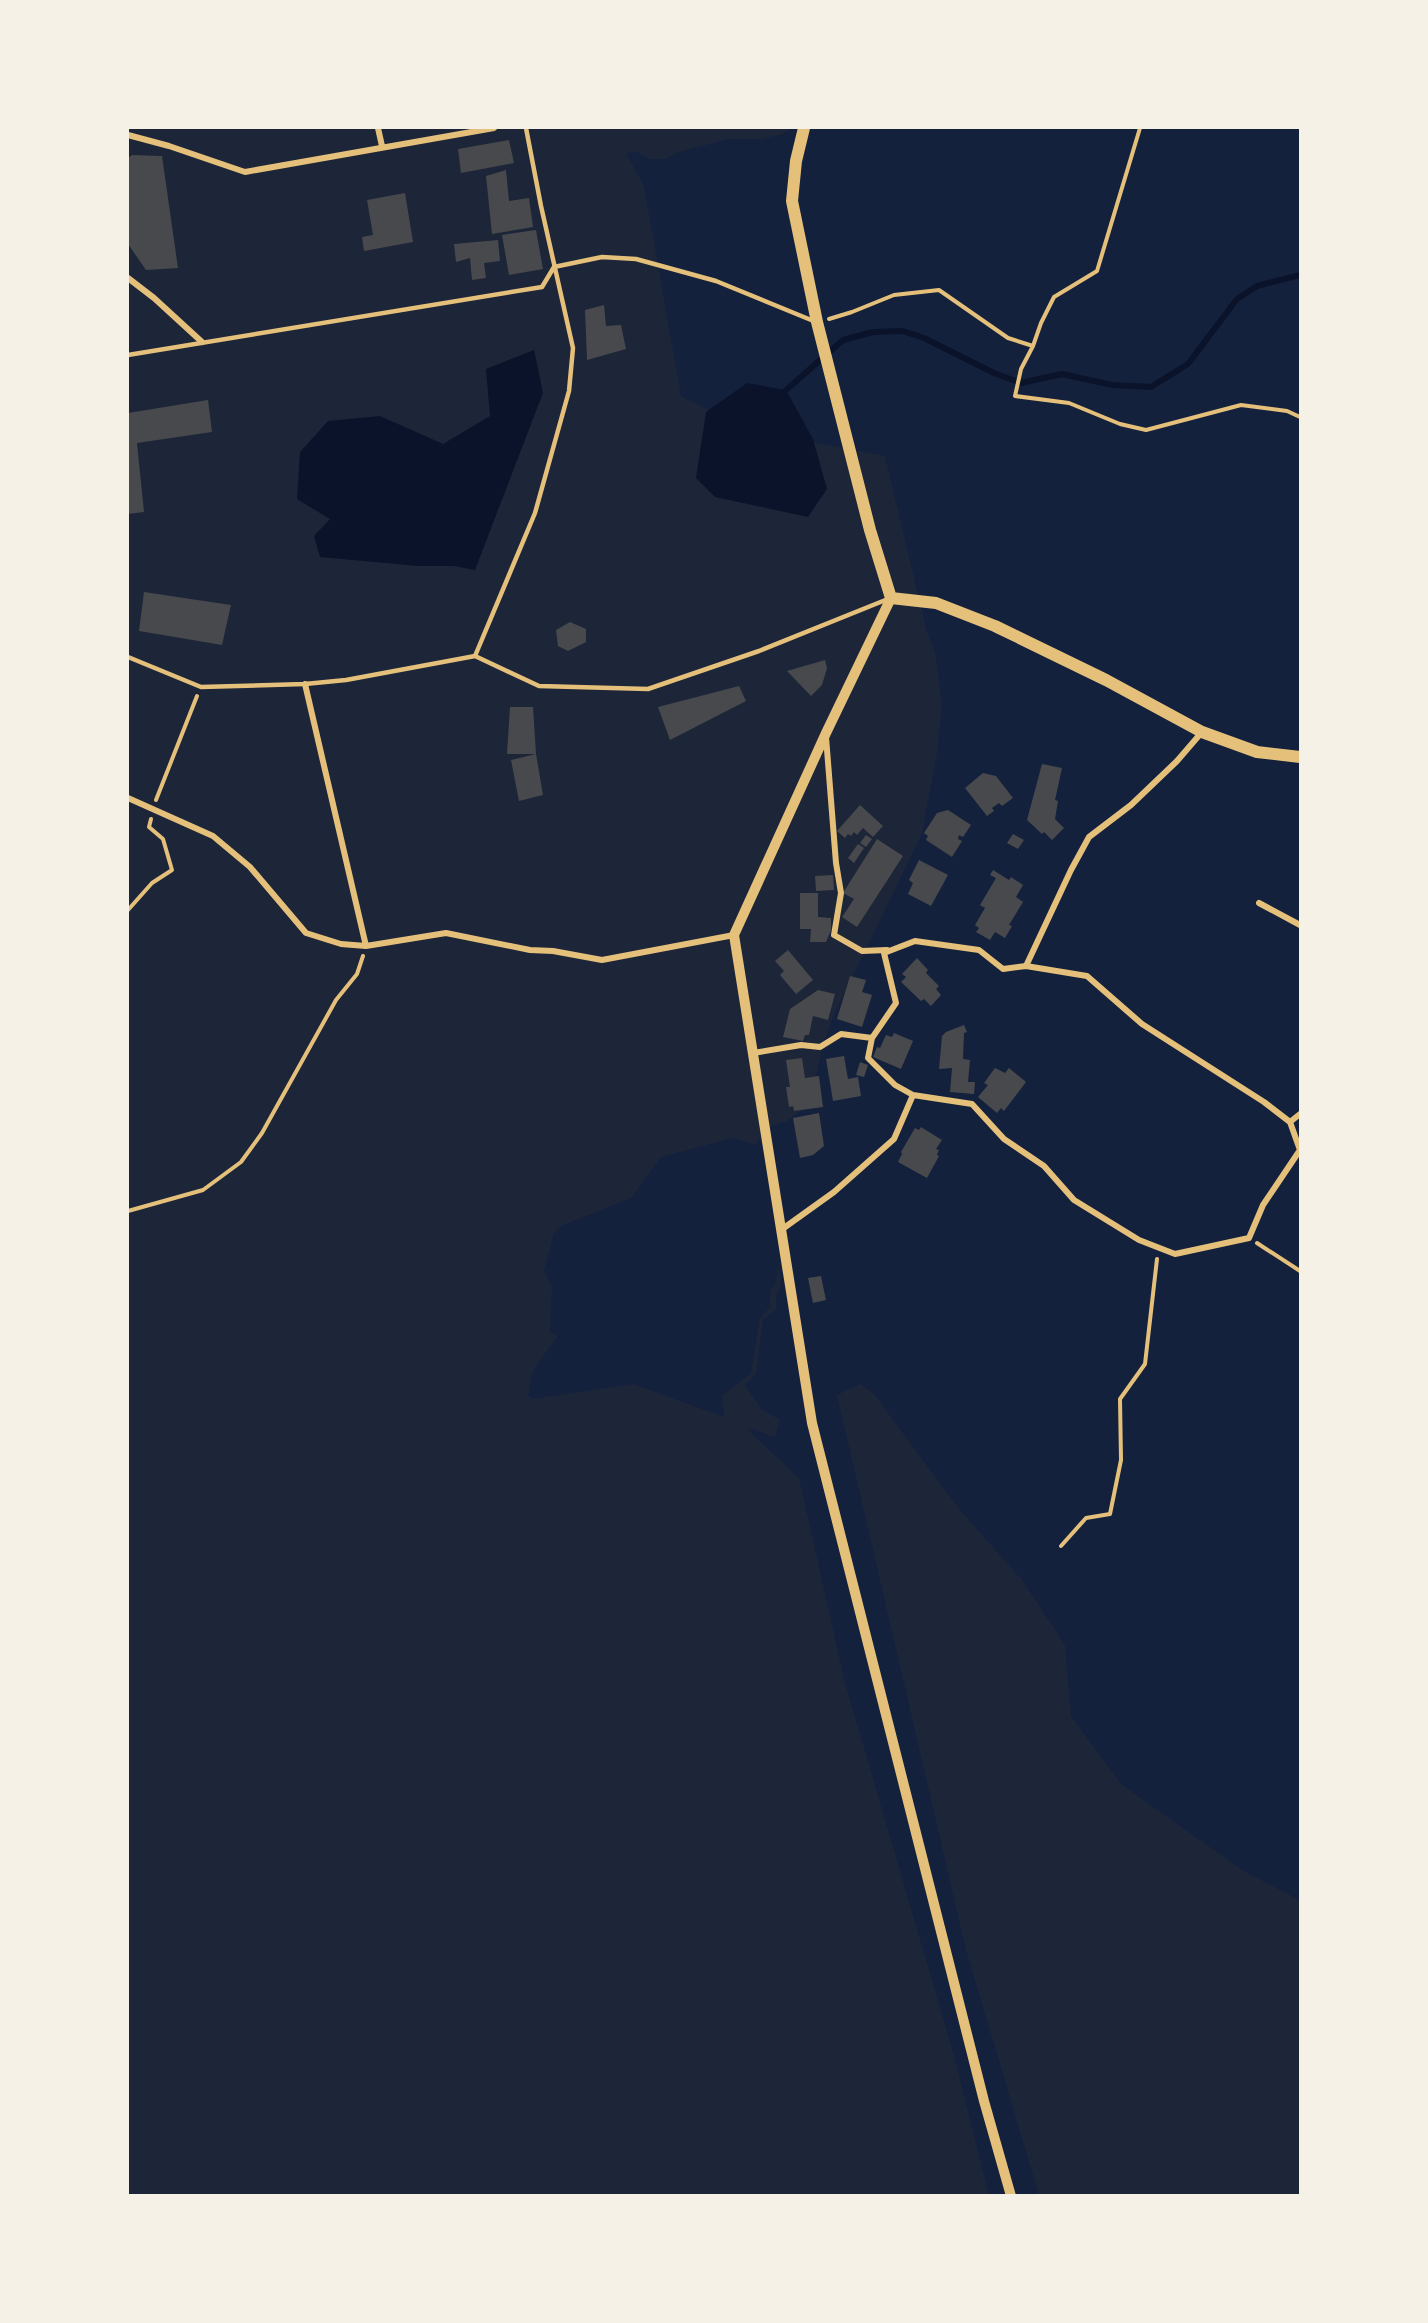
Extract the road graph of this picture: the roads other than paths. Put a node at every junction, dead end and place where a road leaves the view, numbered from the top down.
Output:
1 (378, 128) edge
2 (494, 128) edge
3 (526, 128) edge
4 (804, 128) edge
5 (128, 135) edge
6 (382, 146) junction
7 (554, 267) junction
8 (128, 278) edge
9 (817, 322) junction
10 (202, 342) junction
11 (128, 355) edge
12 (891, 598) junction
13 (475, 656) junction
14 (128, 657) edge
15 (305, 684) junction
16 (1202, 732) junction
17 (826, 733) junction
18 (1300, 757) edge
19 (128, 798) edge
20 (1259, 903) dead end
21 (1300, 926) edge
22 (734, 934) junction
23 (366, 946) junction
24 (893, 950) junction
25 (1026, 966) junction
26 (872, 1038) junction
27 (753, 1053) junction
28 (913, 1095) junction
29 (1300, 1114) edge
30 (1290, 1122) junction
31 (1300, 1150) edge
32 (781, 1230) junction
33 (1011, 2196) edge

1 - 6 street
2 - 6 street
3 - 7 lane
4 - 9 main road
5 - 6 street
7 - 9 lane
7 - 10 lane
7 - 13 lane
8 - 10 street
9 - 12 main road
10 - 11 lane
12 - 13 lane
12 - 16 main road
12 - 17 street
13 - 15 lane
14 - 15 lane
15 - 23 street
16 - 18 main road
16 - 25 street
17 - 22 street
17 - 24 street
19 - 23 street
20 - 21 street
22 - 23 street
22 - 27 street
24 - 25 street
24 - 26 street
25 - 30 street
26 - 27 street
26 - 28 street
27 - 32 street
28 - 31 street
28 - 32 street
29 - 30 street
30 - 31 street
32 - 33 street

